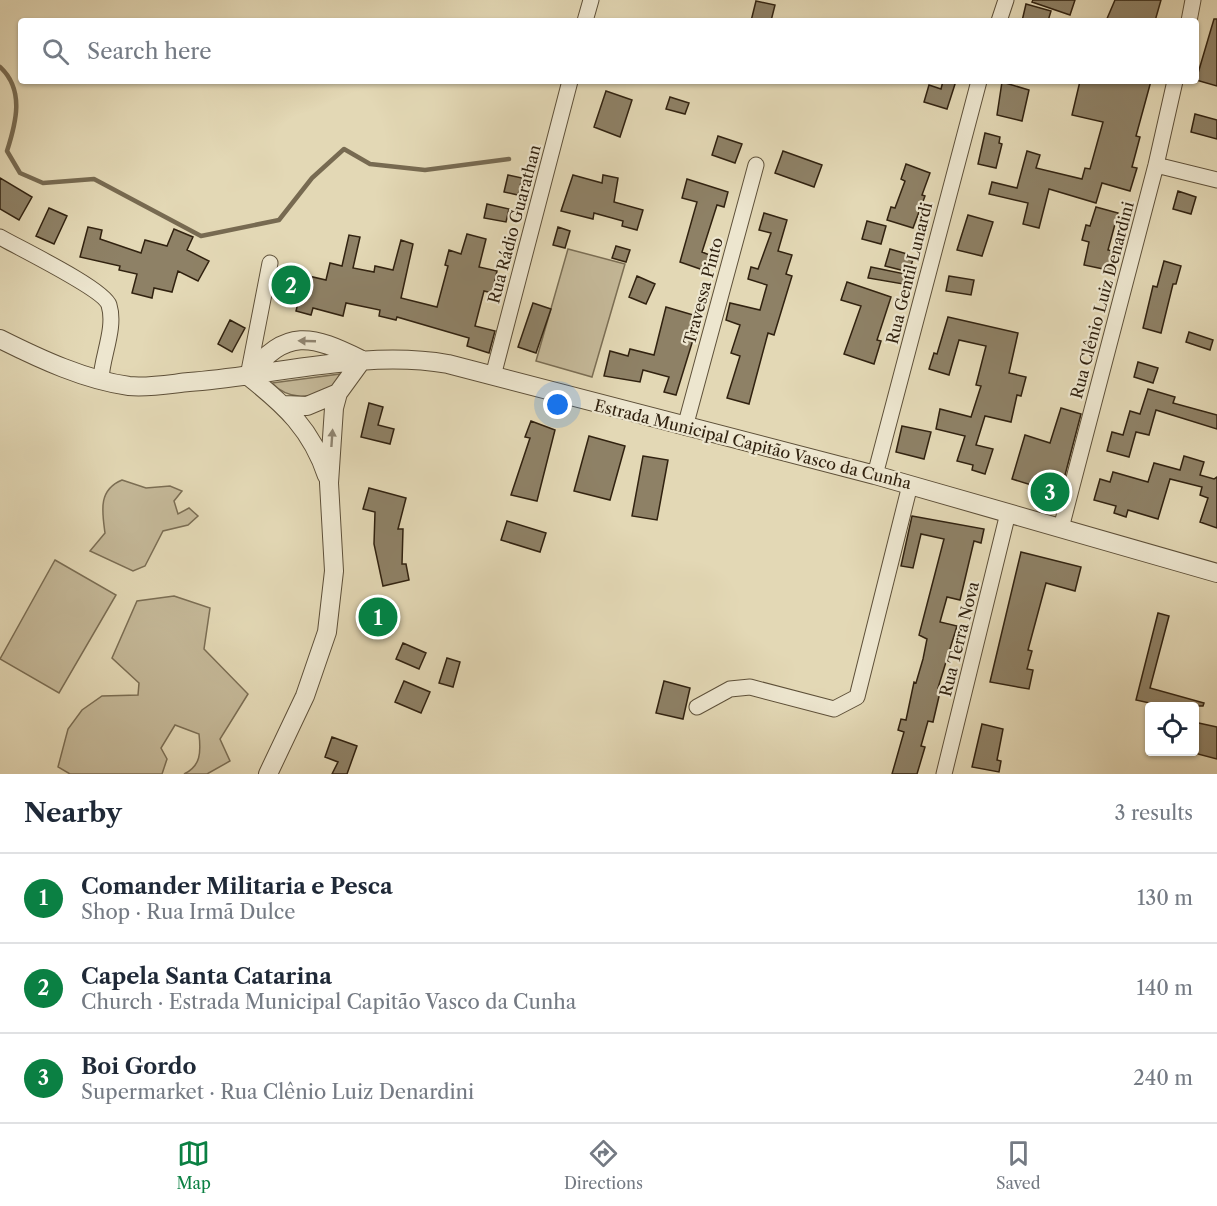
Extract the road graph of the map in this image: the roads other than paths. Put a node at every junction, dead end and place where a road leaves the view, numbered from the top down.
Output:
1 (591, 0) edge
2 (1006, 0) edge
3 (1193, 0) edge
4 (586, 18) edge
5 (1000, 18) edge
6 (1190, 18) edge
7 (569, 84) edge
8 (978, 84) edge
9 (1174, 84) edge
10 (756, 165) dead end
11 (1156, 165) junction
12 (1217, 180) edge
13 (0, 237) edge
14 (270, 263) dead end
15 (0, 339) edge
16 (362, 360) junction
17 (248, 376) junction
18 (493, 376) junction
19 (101, 379) junction
20 (338, 393) junction
21 (285, 405) junction
22 (685, 427) junction
23 (875, 475) junction
24 (329, 483) junction
25 (910, 484) junction
26 (1008, 513) junction
27 (1061, 528) junction
28 (1217, 573) edge
29 (697, 707) dead end
30 (268, 774) edge
31 (944, 774) edge

1 - 4 street
2 - 5 street
3 - 6 street
7 - 18 street, Rua Rádio Guarathan
8 - 23 street, Rua Gentil Lunardi
9 - 11 street, Rua Clênio Luiz Denardini
10 - 22 street, Travessa Pinto
11 - 12 street
11 - 27 street, Rua Clênio Luiz Denardini
13 - 19 street
14 - 17 street
15 - 19 street, Estrada Municipal Capitão Vasco da Cunha
16 - 17 street, Estrada Municipal Capitão Vasco da Cunha
16 -> 17 street
16 - 18 street, Estrada Municipal Capitão Vasco da Cunha
16 - 20 street
17 - 19 street, Estrada Municipal Capitão Vasco da Cunha
17 - 21 street
18 - 22 street, Estrada Municipal Capitão Vasco da Cunha
20 - 21 street
24 -> 20 street
21 - 24 street
22 - 23 street, Estrada Municipal Capitão Vasco da Cunha
23 - 25 street, Estrada Municipal Capitão Vasco da Cunha
24 - 30 street
25 - 26 street, Estrada Municipal Capitão Vasco da Cunha
25 - 29 street
26 - 27 street, Estrada Municipal Capitão Vasco da Cunha
26 - 31 street, Rua Terra Nova
27 - 28 street, Estrada Municipal Capitão Vasco da Cunha

